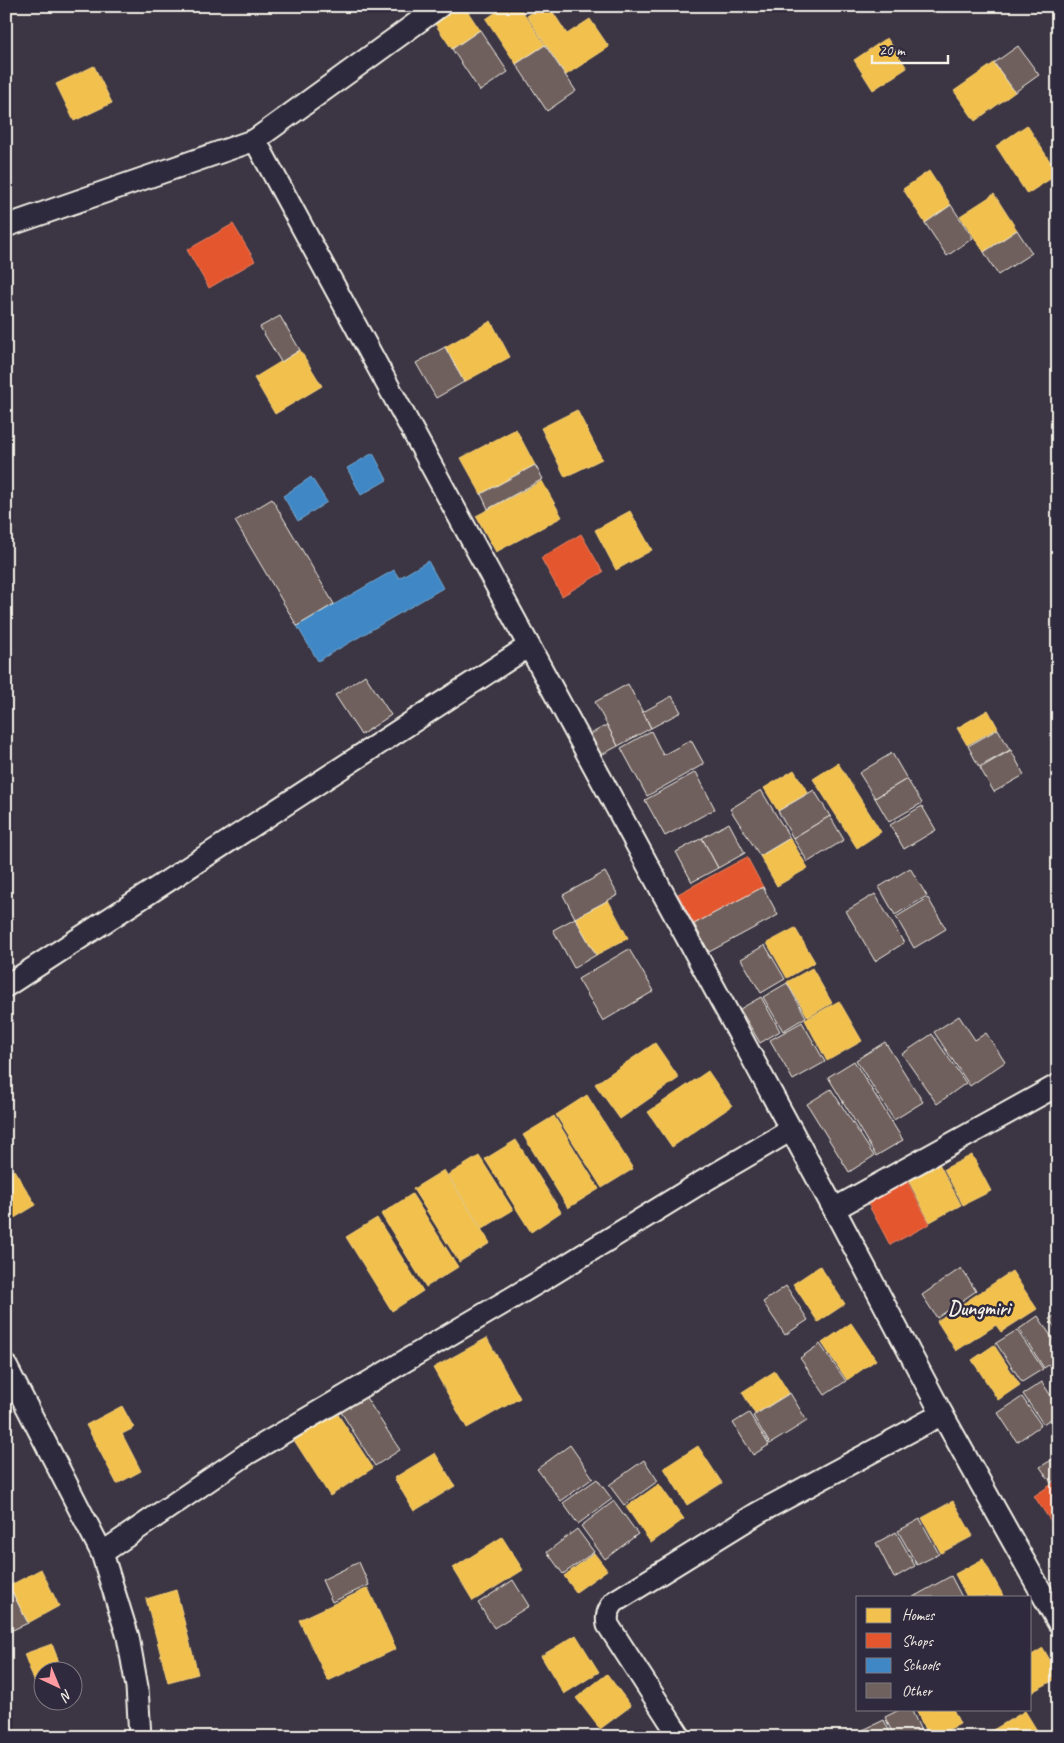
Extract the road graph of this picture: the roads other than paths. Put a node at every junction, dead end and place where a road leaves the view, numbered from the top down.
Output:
1 (440, 6) edge
2 (255, 140) junction
3 (6, 226) edge
4 (529, 646) junction
5 (6, 986) edge
6 (1058, 1085) edge
7 (791, 1130) junction
8 (834, 1209) junction
9 (6, 1366) edge
10 (942, 1414) junction
11 (102, 1553) junction
12 (1058, 1622) edge
13 (140, 1737) edge
14 (680, 1737) edge

1 - 2 street
2 - 3 street
2 - 4 street
4 - 5 street
4 - 7 street
6 - 8 street
7 - 8 street
7 - 11 street
8 - 10 street
9 - 11 street
10 - 12 street
10 - 14 street
11 - 13 street

